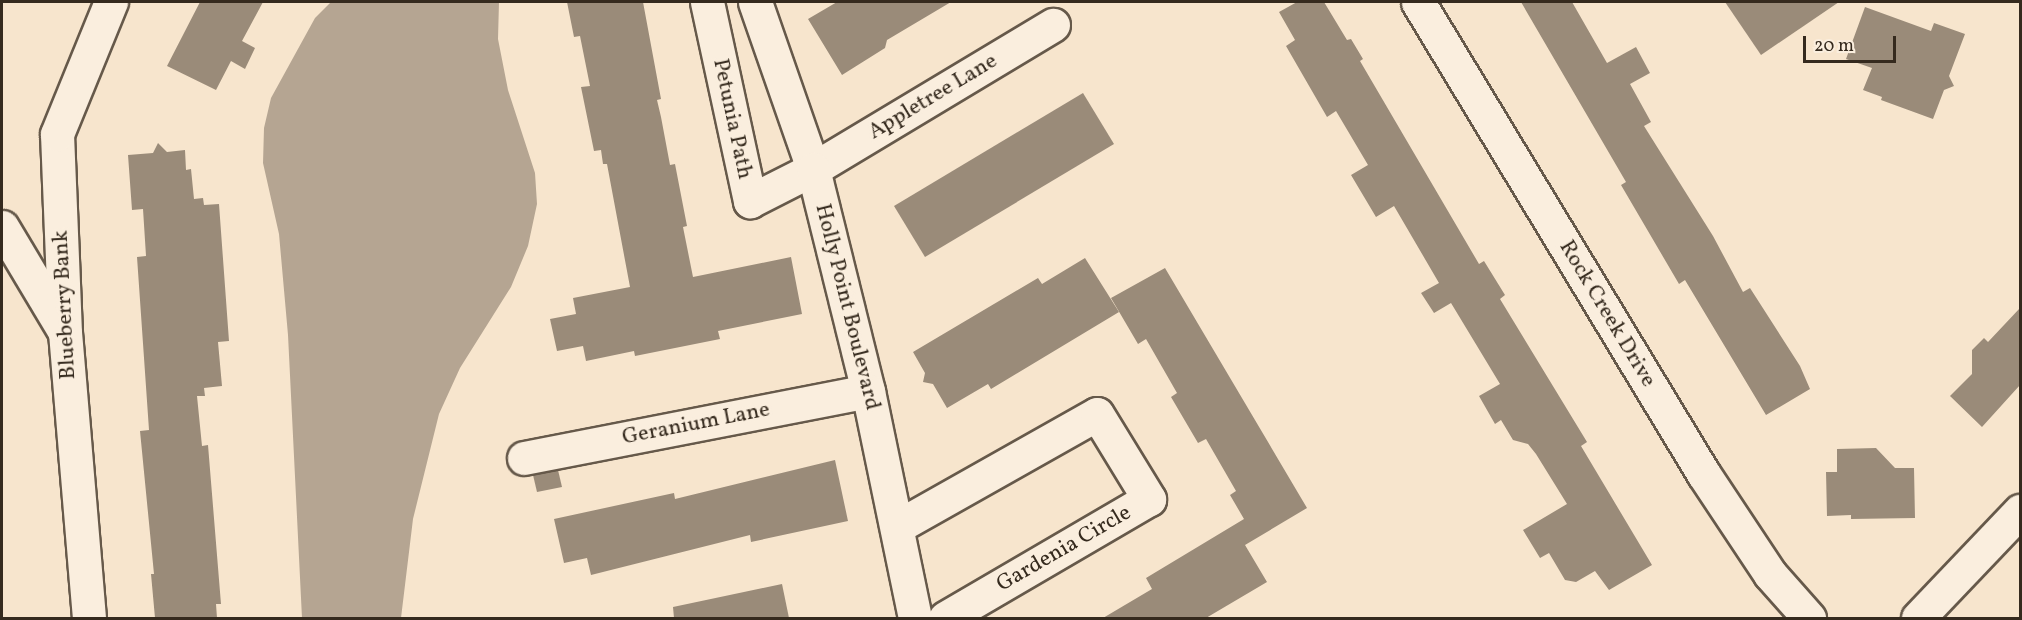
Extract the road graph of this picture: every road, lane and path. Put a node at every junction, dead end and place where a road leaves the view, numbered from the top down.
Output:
1 (111, 2) edge
2 (708, 2) edge
3 (754, 2) edge
4 (1418, 2) edge
5 (1053, 25) dead end
6 (813, 169) junction
7 (2, 227) edge
8 (65, 333) junction
9 (868, 391) junction
10 (524, 458) dead end
11 (2020, 511) edge
12 (898, 526) junction
13 (90, 618) edge
14 (915, 618) edge
15 (945, 618) edge
16 (1809, 618) edge
17 (1918, 618) edge

1 - 8 street, Blueberry Bank
2 - 6 street, Petunia Path
3 - 6 street, Holly Point Boulevard
4 - 16 street, Rock Creek Drive
5 - 6 street, Appletree Lane
6 - 9 street, Holly Point Boulevard
7 - 8 street
8 - 13 street, Blueberry Bank
9 - 10 street, Geranium Lane
9 - 12 street, Holly Point Boulevard
11 - 17 street
12 - 14 street, Holly Point Boulevard
12 - 15 street, Gardenia Circle

